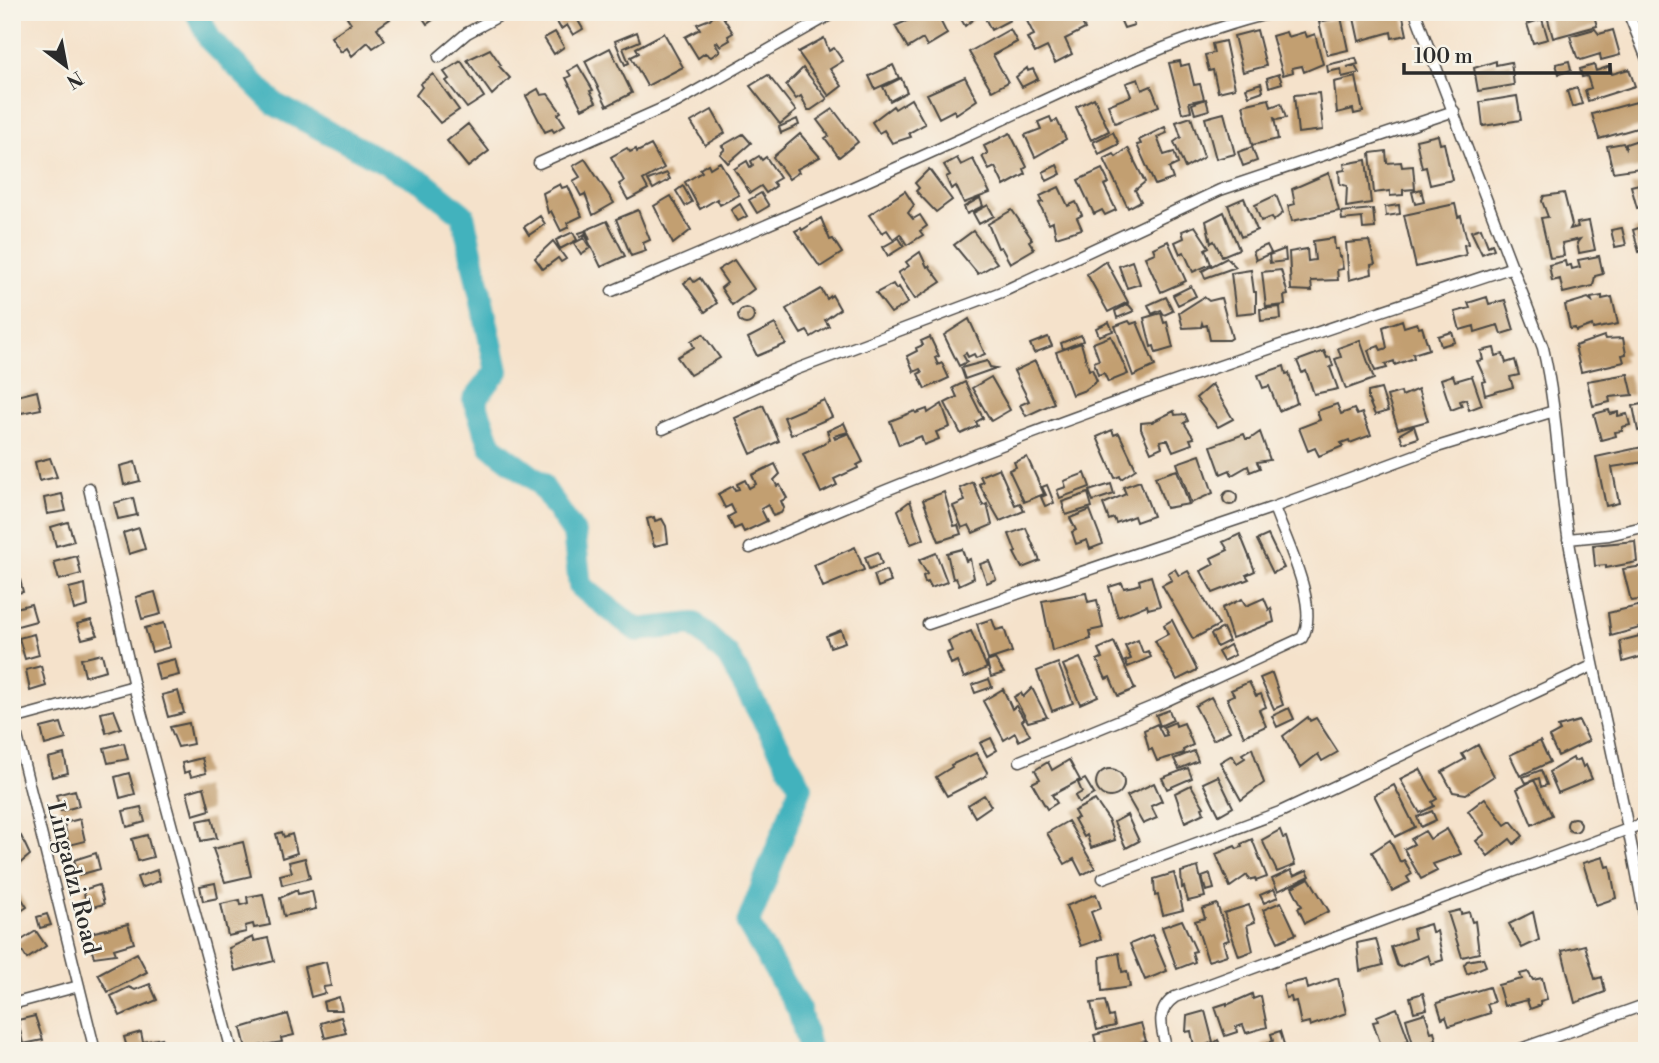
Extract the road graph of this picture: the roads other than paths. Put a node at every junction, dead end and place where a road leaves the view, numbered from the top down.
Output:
1 (506, 12) edge
2 (835, 12) edge
3 (1276, 12) edge
4 (1415, 12) edge
5 (1630, 13) edge
6 (822, 15) edge
7 (439, 57) dead end
8 (1647, 59) edge
9 (1454, 111) junction
10 (539, 163) dead end
11 (1513, 267) junction
12 (612, 291) dead end
13 (1554, 411) junction
14 (663, 429) dead end
15 (89, 488) dead end
16 (1274, 507) junction
17 (1647, 526) edge
18 (1569, 540) junction
19 (750, 548) dead end
20 (928, 624) dead end
21 (1592, 666) junction
22 (134, 686) junction
23 (13, 717) edge
24 (1020, 761) dead end
25 (1647, 822) edge
26 (1631, 829) junction
27 (1103, 878) dead end
28 (1647, 931) edge
29 (79, 986) junction
30 (12, 1004) edge
31 (1647, 1004) edge
32 (95, 1051) edge
33 (232, 1051) edge
34 (1167, 1051) edge
35 (1515, 1051) edge

1 - 7 street
2 - 6 street
3 - 12 street
4 - 9 street
5 - 8 street
6 - 10 street
9 - 11 street
9 - 14 street
11 - 13 street
11 - 19 street
13 - 16 street
13 - 18 street
15 - 22 street
16 - 20 street
16 - 24 street
17 - 18 street
18 - 21 street
21 - 26 street
21 - 27 street
22 - 23 street
22 - 33 street
23 - 29 street, Lingadzi Road
25 - 26 street
26 - 28 street
26 - 34 street
29 - 30 street
29 - 32 street, Lingadzi Road
31 - 35 street

